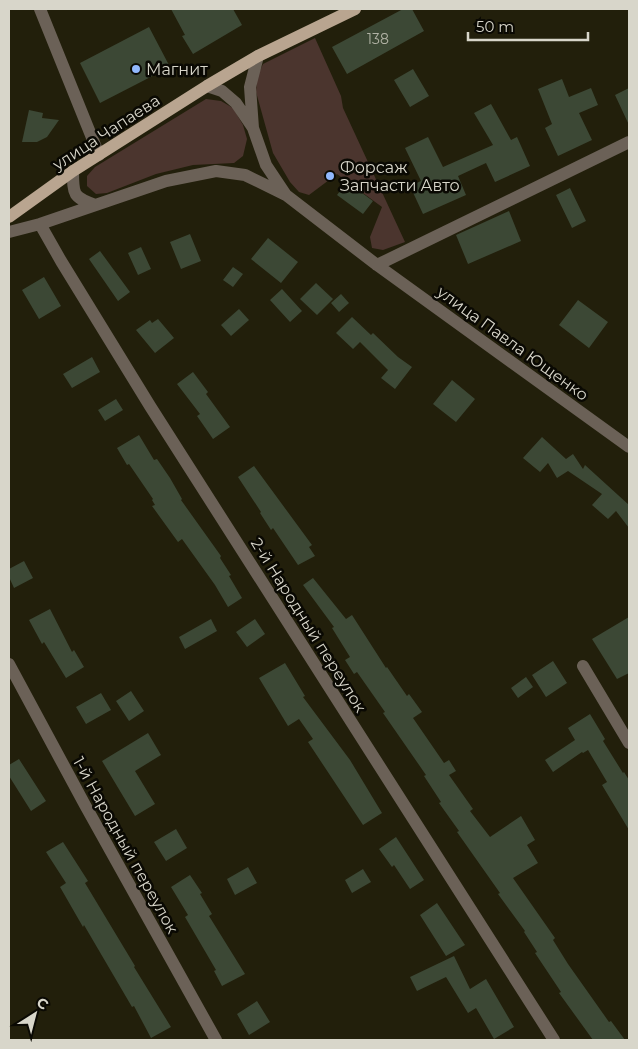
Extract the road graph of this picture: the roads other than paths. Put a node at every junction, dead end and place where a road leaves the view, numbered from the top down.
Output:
1 (40, 9) edge
2 (355, 9) edge
3 (258, 56) junction
4 (207, 86) junction
5 (253, 128) junction
6 (629, 142) edge
7 (99, 155) junction
8 (73, 171) junction
9 (286, 195) junction
10 (96, 205) junction
11 (9, 218) edge
12 (40, 224) junction
13 (9, 232) edge
14 (377, 265) junction
15 (629, 448) edge
16 (9, 664) edge
17 (583, 666) dead end
18 (629, 743) edge
19 (216, 1040) edge
20 (554, 1040) edge

1 - 7 street
2 - 3 main road, улица Чапаева
3 - 4 main road, улица Чапаева
3 - 5 street
4 - 5 street
4 - 7 main road, улица Чапаева
5 - 9 street
6 - 14 street
7 - 8 main road, улица Чапаева
8 - 10 street
8 - 11 main road, улица Чапаева
9 - 10 street
9 - 14 street, улица Павла Ющенко
10 - 12 street
12 - 13 street
12 - 20 street, 2-й Народный переулок
14 - 15 street, улица Павла Ющенко
16 - 19 street, 1-й Народный переулок
17 - 18 street

